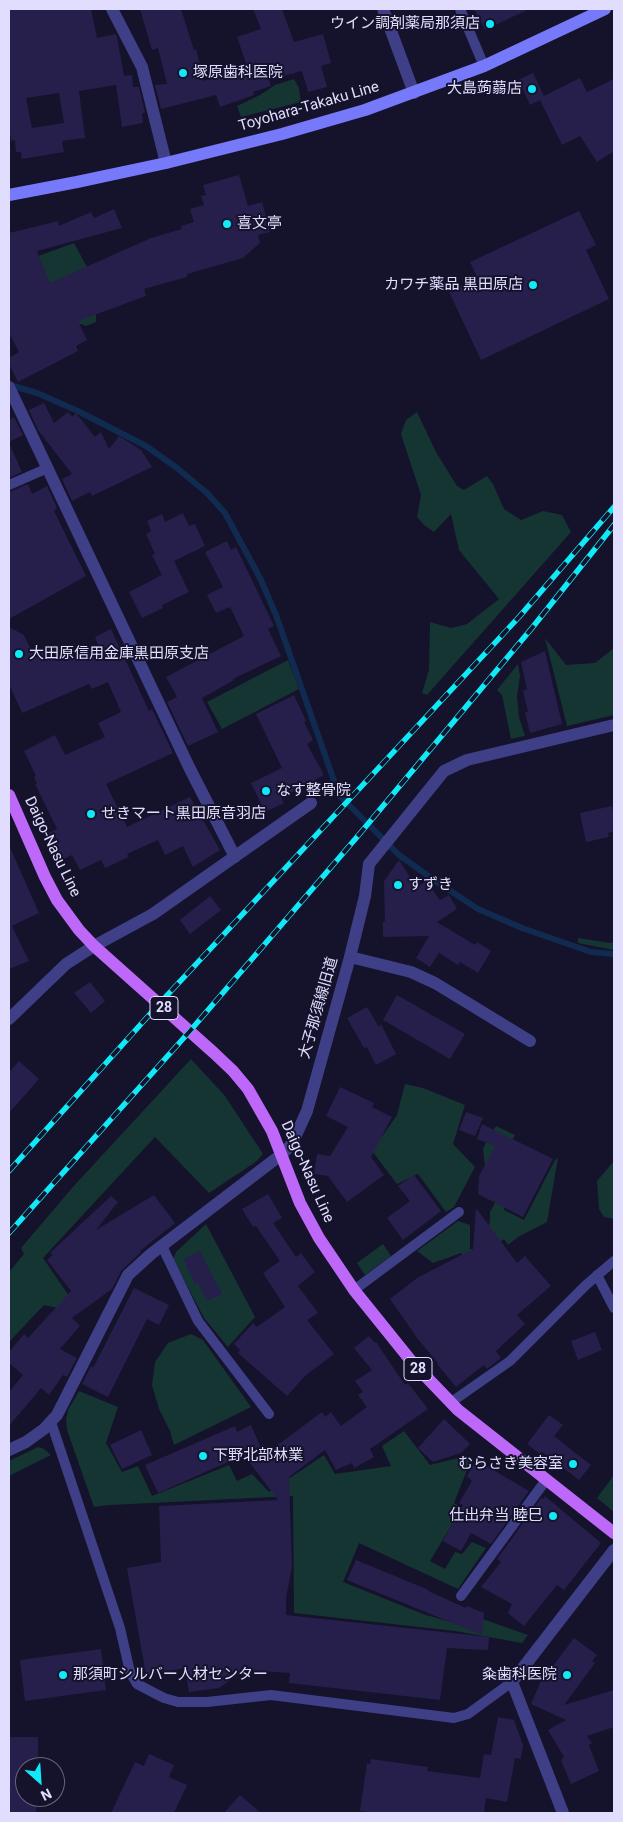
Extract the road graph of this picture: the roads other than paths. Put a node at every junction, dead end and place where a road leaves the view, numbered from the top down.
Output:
1 (112, 9) edge
2 (383, 9) edge
3 (460, 9) edge
4 (605, 9) edge
5 (484, 66) junction
6 (414, 93) junction
7 (166, 163) junction
8 (9, 195) edge
9 (9, 387) edge
10 (48, 468) junction
11 (9, 485) edge
12 (614, 725) edge
13 (9, 794) edge
14 (311, 803) dead end
15 (235, 857) junction
16 (94, 946) junction
17 (350, 957) junction
18 (9, 1019) edge
19 (530, 1041) dead end
20 (282, 1154) junction
21 (459, 1212) dead end
22 (162, 1246) junction
23 (614, 1261) edge
24 (597, 1275) junction
25 (354, 1290) junction
26 (614, 1308) edge
27 (450, 1403) junction
28 (269, 1414) dead end
29 (52, 1422) junction
30 (9, 1450) edge
31 (546, 1480) junction
32 (614, 1533) edge
33 (614, 1550) edge
34 (461, 1596) dead end
35 (512, 1682) junction
36 (563, 1813) edge

1 - 7 street
2 - 6 street
3 - 5 lane
4 - 5 main road, Toyohara-Takaku Line
5 - 6 main road, Toyohara-Takaku Line
6 - 7 main road, Toyohara-Takaku Line
7 - 8 main road, Toyohara-Takaku Line
9 - 10 street
10 - 11 lane
10 - 15 street
12 - 17 street, 大子那須線旧道
13 - 16 main road, Daigo-Nasu Line / 28
14 - 15 street
15 - 16 street
16 - 18 street
16 - 20 main road, Daigo-Nasu Line / 28
17 - 19 street
17 - 20 street, 大子那須線旧道
20 - 22 street, 大子那須線旧道
20 - 25 main road, Daigo-Nasu Line / 28
21 - 25 lane
22 - 28 lane
22 - 29 street, 大子那須線旧道
23 - 24 lane
24 - 26 lane
24 - 27 lane
25 - 27 main road, Daigo-Nasu Line / 28
27 - 31 main road, Daigo-Nasu Line / 28
29 - 30 street
29 - 35 lane
31 - 32 main road, Daigo-Nasu Line / 28
31 - 34 lane
33 - 35 street
35 - 36 street

